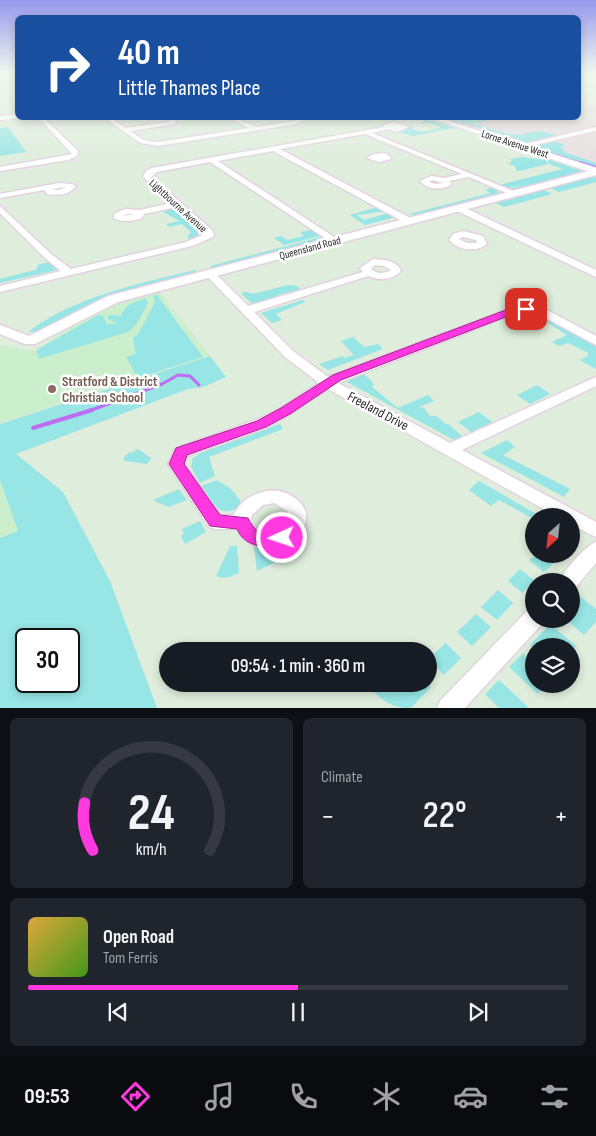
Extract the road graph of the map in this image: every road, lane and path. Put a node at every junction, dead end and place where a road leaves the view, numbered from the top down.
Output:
1 (15, 116) edge
2 (0, 118) edge
3 (43, 120) edge
4 (111, 120) edge
5 (172, 120) edge
6 (237, 120) edge
7 (300, 120) edge
8 (440, 120) edge
9 (255, 128) junction
10 (388, 128) dead end
11 (596, 129) edge
12 (126, 130) junction
13 (365, 132) junction
14 (521, 146) junction
15 (275, 149) junction
16 (410, 151) junction
17 (387, 156) dead end
18 (212, 160) junction
19 (0, 169) edge
20 (596, 171) edge
21 (468, 175) junction
22 (444, 180) dead end
23 (46, 188) dead end
24 (514, 193) junction
25 (0, 196) edge
26 (178, 204) junction
27 (0, 208) edge
28 (458, 208) junction
29 (140, 212) dead end
30 (409, 221) junction
31 (504, 230) junction
32 (480, 238) dead end
33 (334, 241) junction
34 (68, 272) junction
35 (209, 274) junction
36 (369, 274) dead end
37 (596, 274) edge
38 (0, 289) edge
39 (245, 311) junction
40 (0, 329) edge
41 (596, 341) edge
42 (596, 381) edge
43 (328, 384) junction
44 (450, 449) junction
45 (557, 508) edge
46 (580, 521) edge
47 (242, 522) dead end
48 (596, 530) edge
49 (596, 550) edge
50 (576, 573) edge
51 (525, 627) edge
52 (448, 708) edge

1 - 2 street
3 - 19 street
4 - 12 street
5 - 12 street
6 - 9 street
7 - 9 street
8 - 14 main road, Lorne Avenue West
9 - 12 street
10 - 13 street, Lightbourne Avenue
11 - 14 street
13 - 15 street, Lightbourne Avenue
13 - 16 street
14 - 20 main road, Lorne Avenue West
15 - 18 street, Lightbourne Avenue
15 - 30 street
16 - 17 street
16 - 21 street
18 - 26 street, Lightbourne Avenue
18 - 33 street
20 - 24 street, Queensland Road
21 - 22 street
21 - 24 street
23 - 25 street
24 - 28 street, Queensland Road
26 - 29 street
26 - 34 street, Lightbourne Avenue
27 - 34 street
28 - 30 street, Queensland Road
28 - 31 street
30 - 33 street, Queensland Road
31 - 32 street
31 - 37 street
33 - 35 street, Queensland Road
34 - 38 street, Lightbourne Avenue
35 - 39 street, Freeland Drive
35 - 40 street, Queensland Road
36 - 39 street
39 - 43 street, Freeland Drive
41 - 43 street
42 - 44 street
43 - 44 street, Freeland Drive
43 - 47 street
44 - 45 street, Freeland Drive
46 - 48 street, Freeland Drive
49 - 50 street
51 - 52 street

